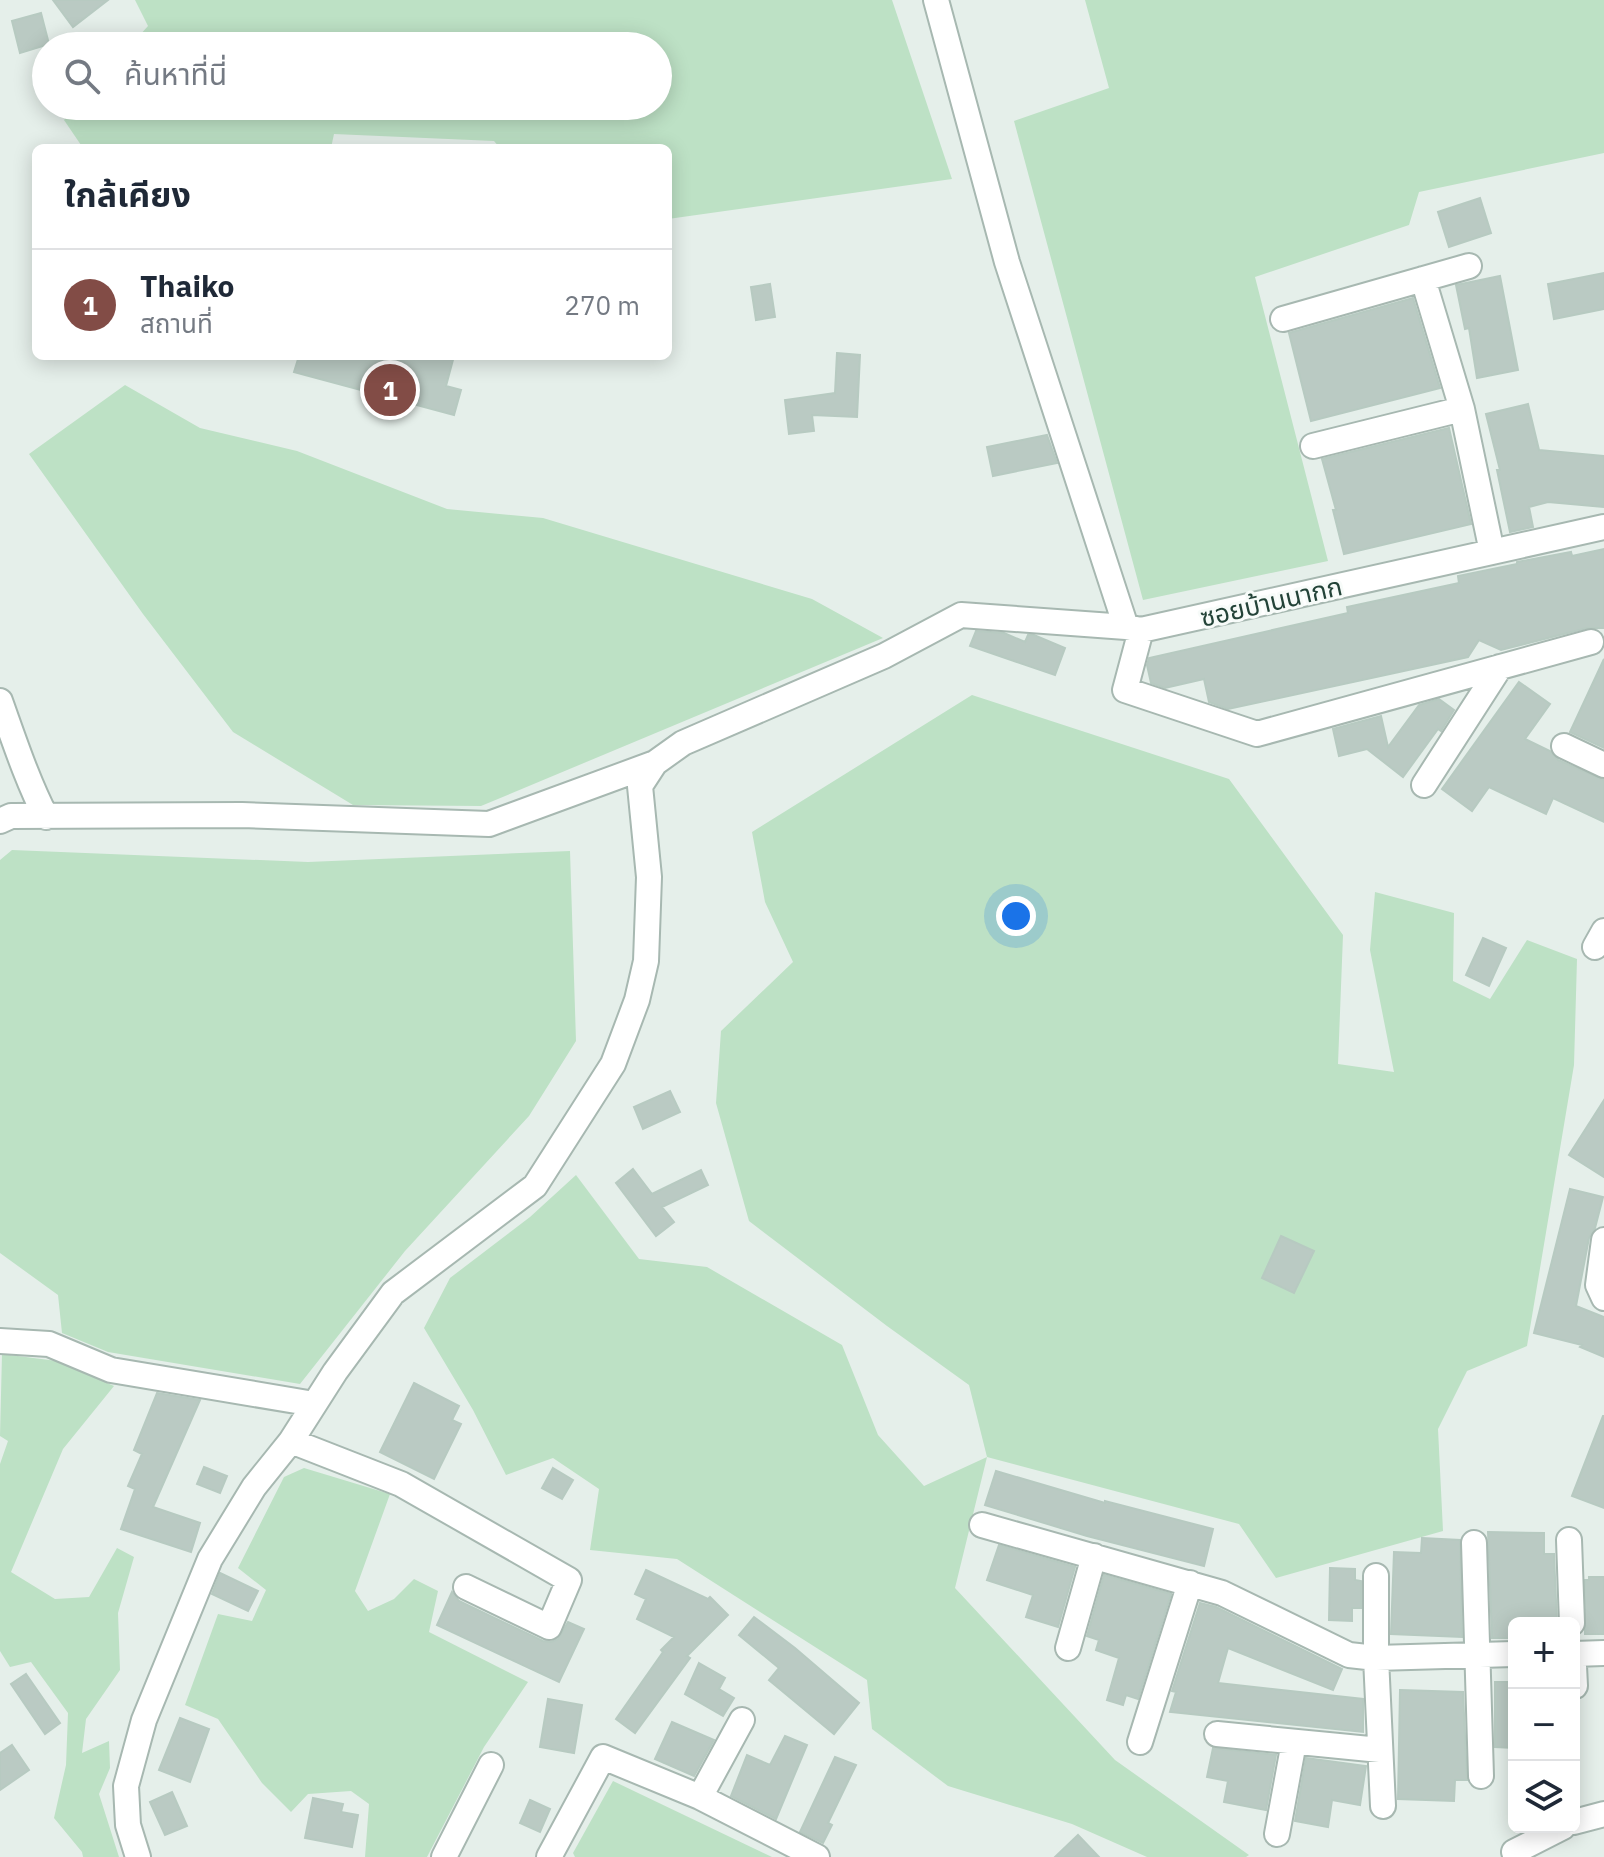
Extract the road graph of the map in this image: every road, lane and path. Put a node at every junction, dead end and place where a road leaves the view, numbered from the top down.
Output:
1 (936, 0) edge
2 (1469, 266) dead end
3 (1423, 279) junction
4 (1283, 319) dead end
5 (1462, 409) junction
6 (1313, 446) dead end
7 (1604, 527) edge
8 (1492, 552) junction
9 (1133, 628) junction
10 (1591, 642) dead end
11 (1500, 667) junction
12 (0, 701) edge
13 (1564, 746) dead end
14 (655, 763) junction
15 (1604, 765) edge
16 (1424, 785) dead end
17 (46, 817) junction
18 (0, 821) edge
19 (1604, 1240) edge
20 (1604, 1298) edge
21 (0, 1341) edge
22 (314, 1404) junction
23 (291, 1441) junction
24 (982, 1525) dead end
25 (1569, 1540) dead end
26 (1474, 1543) dead end
27 (1094, 1556) junction
28 (1376, 1576) dead end
29 (1190, 1583) junction
30 (466, 1587) dead end
31 (1572, 1617) edge
32 (1068, 1648) dead end
33 (1604, 1653) edge
34 (1508, 1654) edge
35 (1580, 1654) edge
36 (1477, 1655) junction
37 (1376, 1658) junction
38 (742, 1720) dead end
39 (1217, 1734) dead end
40 (1140, 1742) dead end
41 (1294, 1742) junction
42 (1380, 1750) junction
43 (491, 1765) dead end
44 (1481, 1776) dead end
45 (700, 1797) junction
46 (1383, 1806) dead end
47 (1604, 1814) edge
48 (1580, 1820) edge
49 (1551, 1833) edge
50 (1277, 1834) dead end
51 (1514, 1852) dead end
52 (138, 1857) edge
53 (444, 1857) edge
54 (549, 1857) edge
55 (817, 1857) edge

1 - 9 street
2 - 3 street
3 - 4 street
3 - 5 street
5 - 6 street
5 - 8 street
7 - 8 street, ซอยบ้านนากก
8 - 9 street, ซอยบ้านนากก
9 - 11 street
9 - 14 street, ซอยบ้านนากก
10 - 11 street
11 - 16 street
12 - 17 street
13 - 15 street
14 - 17 street, ซอยบ้านนากก
14 - 22 street
17 - 18 street, ซอยบ้านนากก
19 - 20 street
21 - 22 street
22 - 23 street
23 - 30 street
23 - 52 street
24 - 27 street
25 - 31 street
26 - 36 street
27 - 29 street
27 - 32 street
28 - 37 street
29 - 37 street
29 - 40 street
33 - 35 street
34 - 36 street
36 - 37 street
36 - 44 street
37 - 42 street
38 - 45 street
39 - 41 street
41 - 42 street
41 - 50 street
42 - 46 street
43 - 53 street
45 - 54 street
45 - 55 street
47 - 48 street
49 - 51 street

